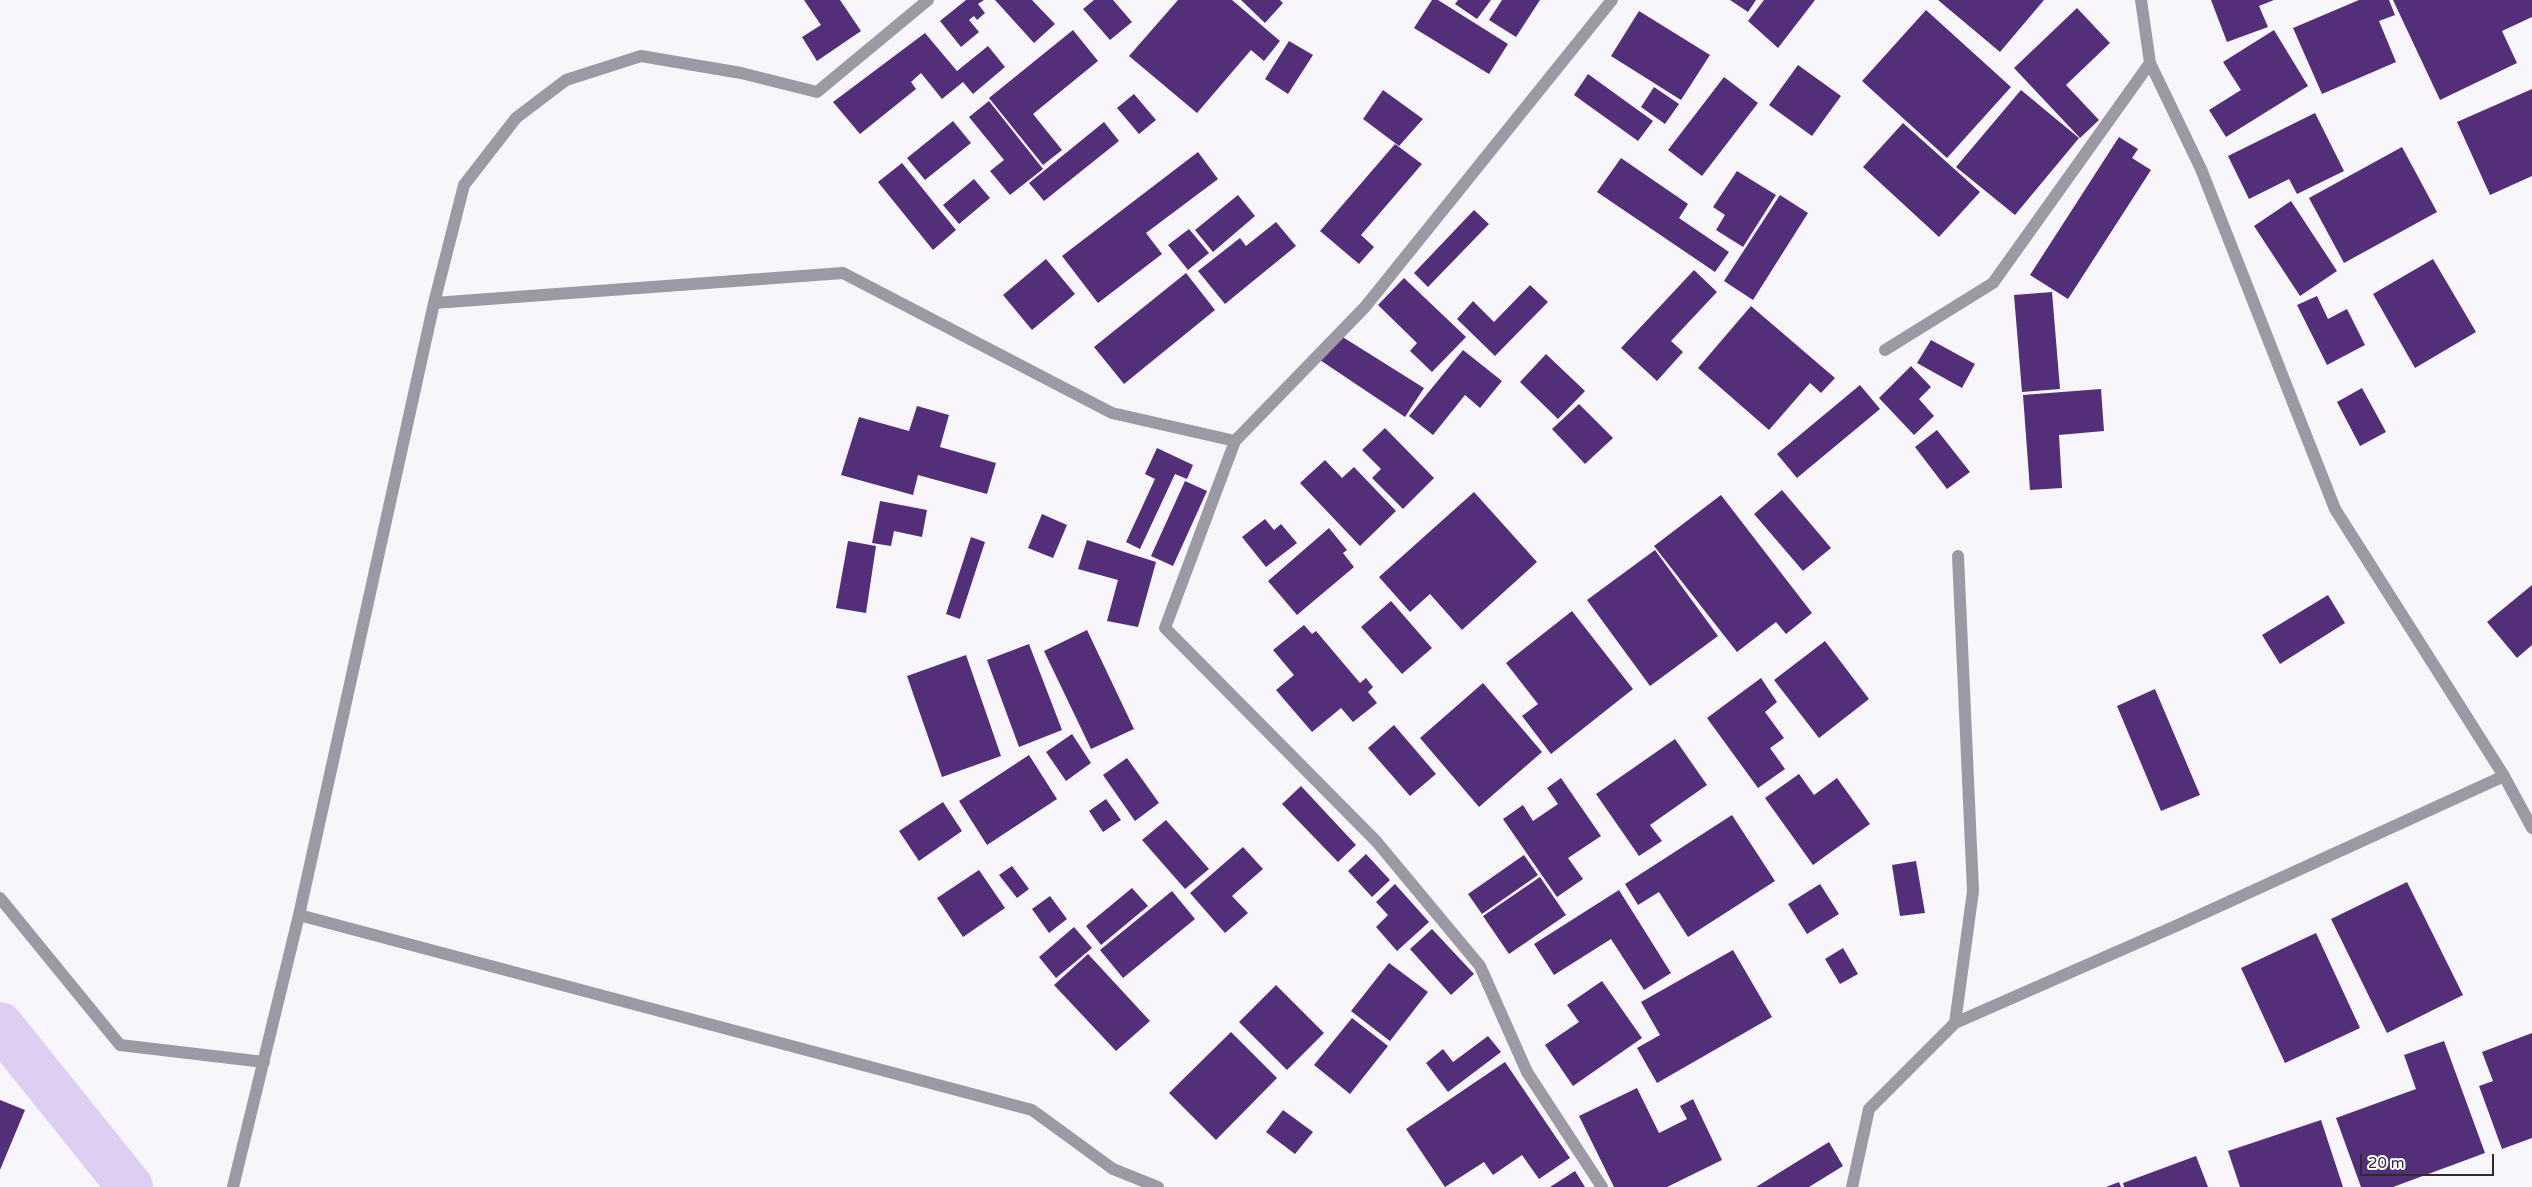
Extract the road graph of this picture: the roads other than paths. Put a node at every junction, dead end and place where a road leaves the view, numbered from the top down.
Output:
1 (928, 0) edge
2 (1612, 0) edge
3 (2141, 0) edge
4 (2150, 64) junction
5 (434, 303) junction
6 (1885, 350) dead end
7 (1235, 441) junction
8 (1958, 556) dead end
9 (2504, 776) junction
10 (2532, 828) edge
11 (0, 898) edge
12 (299, 915) junction
13 (1954, 1023) junction
14 (264, 1062) junction
15 (234, 1187) edge
16 (1158, 1187) edge
17 (1602, 1187) edge
18 (1852, 1187) edge

1 - 5 street
2 - 7 street
3 - 4 street
4 - 6 street
4 - 9 street
5 - 7 street
5 - 12 street
7 - 17 street
8 - 13 street
9 - 10 street
9 - 13 street
11 - 14 street
12 - 14 street
12 - 16 street
13 - 18 street
14 - 15 street

